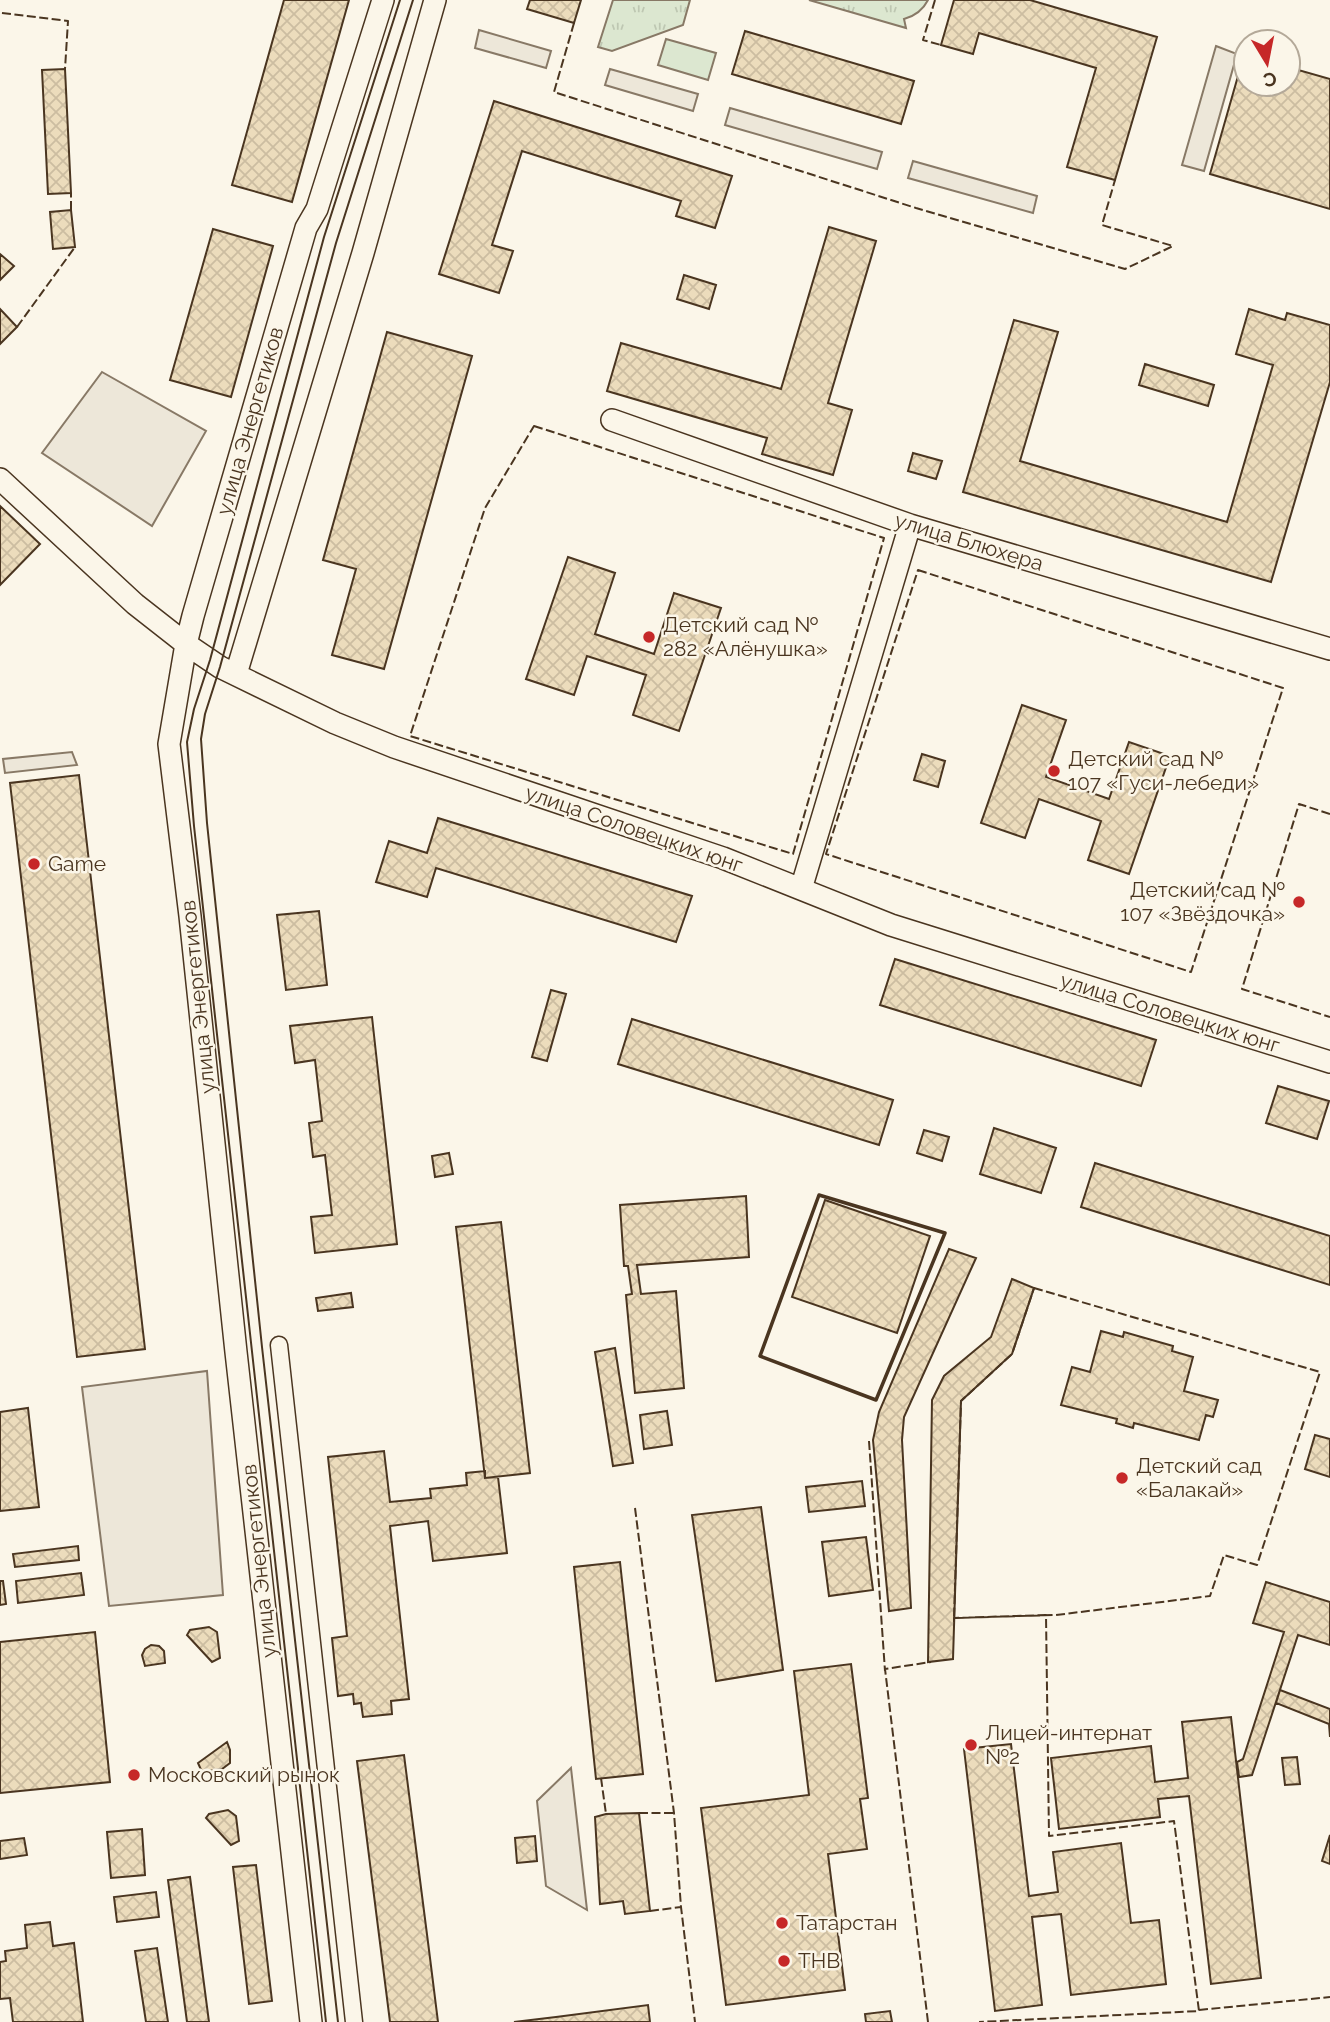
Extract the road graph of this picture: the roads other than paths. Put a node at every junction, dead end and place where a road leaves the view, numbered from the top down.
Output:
1 (383, 0) edge
2 (435, 0) edge
3 (612, 420) dead end
4 (0, 479) edge
5 (910, 525) junction
6 (1328, 642) edge
7 (186, 644) junction
8 (236, 674) junction
9 (801, 889) junction
10 (1330, 1062) edge
11 (279, 1345) dead end
12 (311, 2022) edge
13 (354, 2022) edge

1 - 7 street, улица Энергетиков
2 - 8 street
3 - 5 street, улица Блюхера
4 - 7 street, улица Соловецких юнг
5 - 6 street, улица Блюхера
5 - 9 street
7 - 8 street, улица Соловецких юнг
7 - 12 street, улица Энергетиков
8 - 9 street, улица Соловецких юнг
9 - 10 street, улица Соловецких юнг
11 - 13 street, улица Энергетиков

